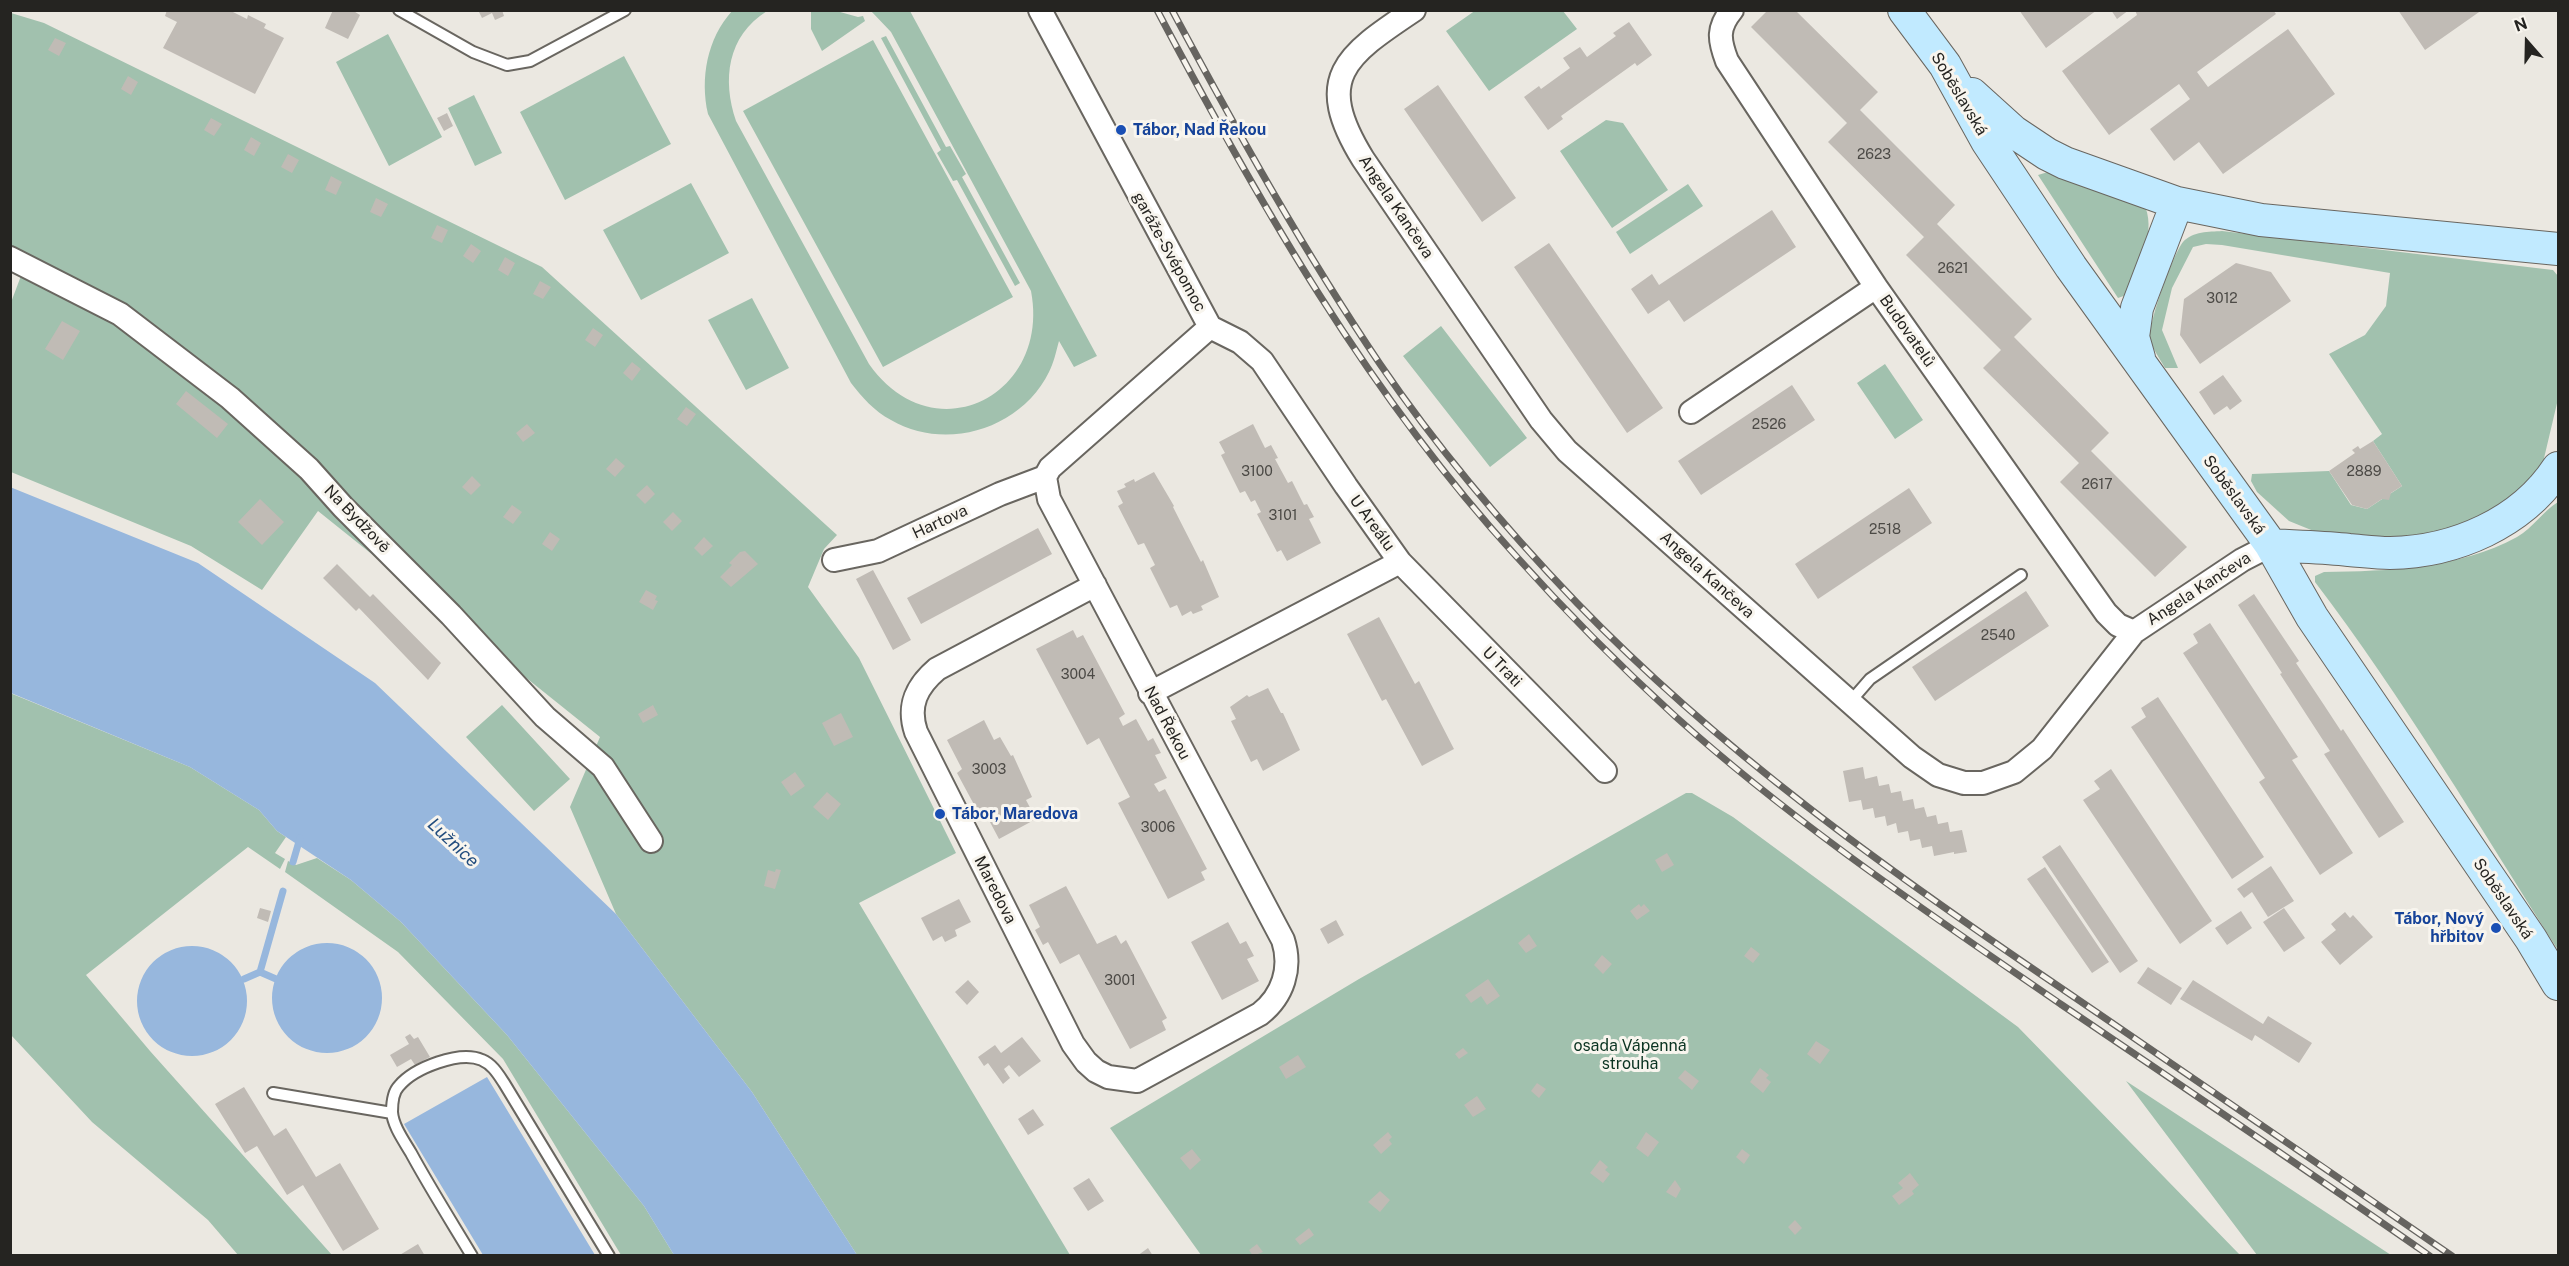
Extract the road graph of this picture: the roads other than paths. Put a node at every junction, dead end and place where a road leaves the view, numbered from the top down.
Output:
1 (399, 10) edge
2 (625, 10) edge
3 (1040, 10) edge
4 (1414, 10) edge
5 (1732, 10) edge
6 (1904, 10) edge
7 (1945, 65) junction
8 (2176, 203) junction
9 (2559, 249) edge
10 (10, 258) edge
11 (1876, 287) junction
12 (1210, 327) junction
13 (2142, 366) junction
14 (1691, 412) dead end
15 (2559, 468) edge
16 (1045, 477) junction
17 (2271, 545) junction
18 (834, 560) dead end
19 (1400, 562) junction
20 (2021, 575) dead end
21 (1095, 585) junction
22 (2134, 632) junction
23 (1150, 693) junction
24 (1850, 702) junction
25 (1605, 771) dead end
26 (651, 841) dead end
27 (1286, 969) joint
28 (2559, 984) edge
29 (273, 1093) dead end
30 (392, 1113) junction
31 (472, 1256) edge
32 (609, 1256) edge

1 - 2 lane
3 - 12 street, garáže-Svépomoc
4 - 24 street, Angela Kančeva
5 - 11 street, Budovatelů
6 - 7 main road, Soběslavská
7 - 8 main road
7 - 13 main road, Soběslavská
8 - 9 main road
8 - 13 main road
10 - 26 street, Na Bydžově
11 - 14 street
11 - 22 street, Budovatelů
12 - 16 street, garáže-Svépomoc
12 - 19 street, U Areálu
13 - 17 main road, Soběslavská
15 - 17 main road
16 - 18 street, Hartova
16 - 21 street, Nad Řekou
17 - 22 street, Angela Kančeva
17 - 28 main road, Soběslavská
19 - 23 street, U Areálu
19 - 25 street, U Trati
20 - 24 lane
21 - 23 street, Nad Řekou
21 - 27 street, Maredova
22 - 24 street, Angela Kančeva
23 - 27 street, Nad Řekou
29 - 30 lane
30 - 31 lane
30 - 32 lane

